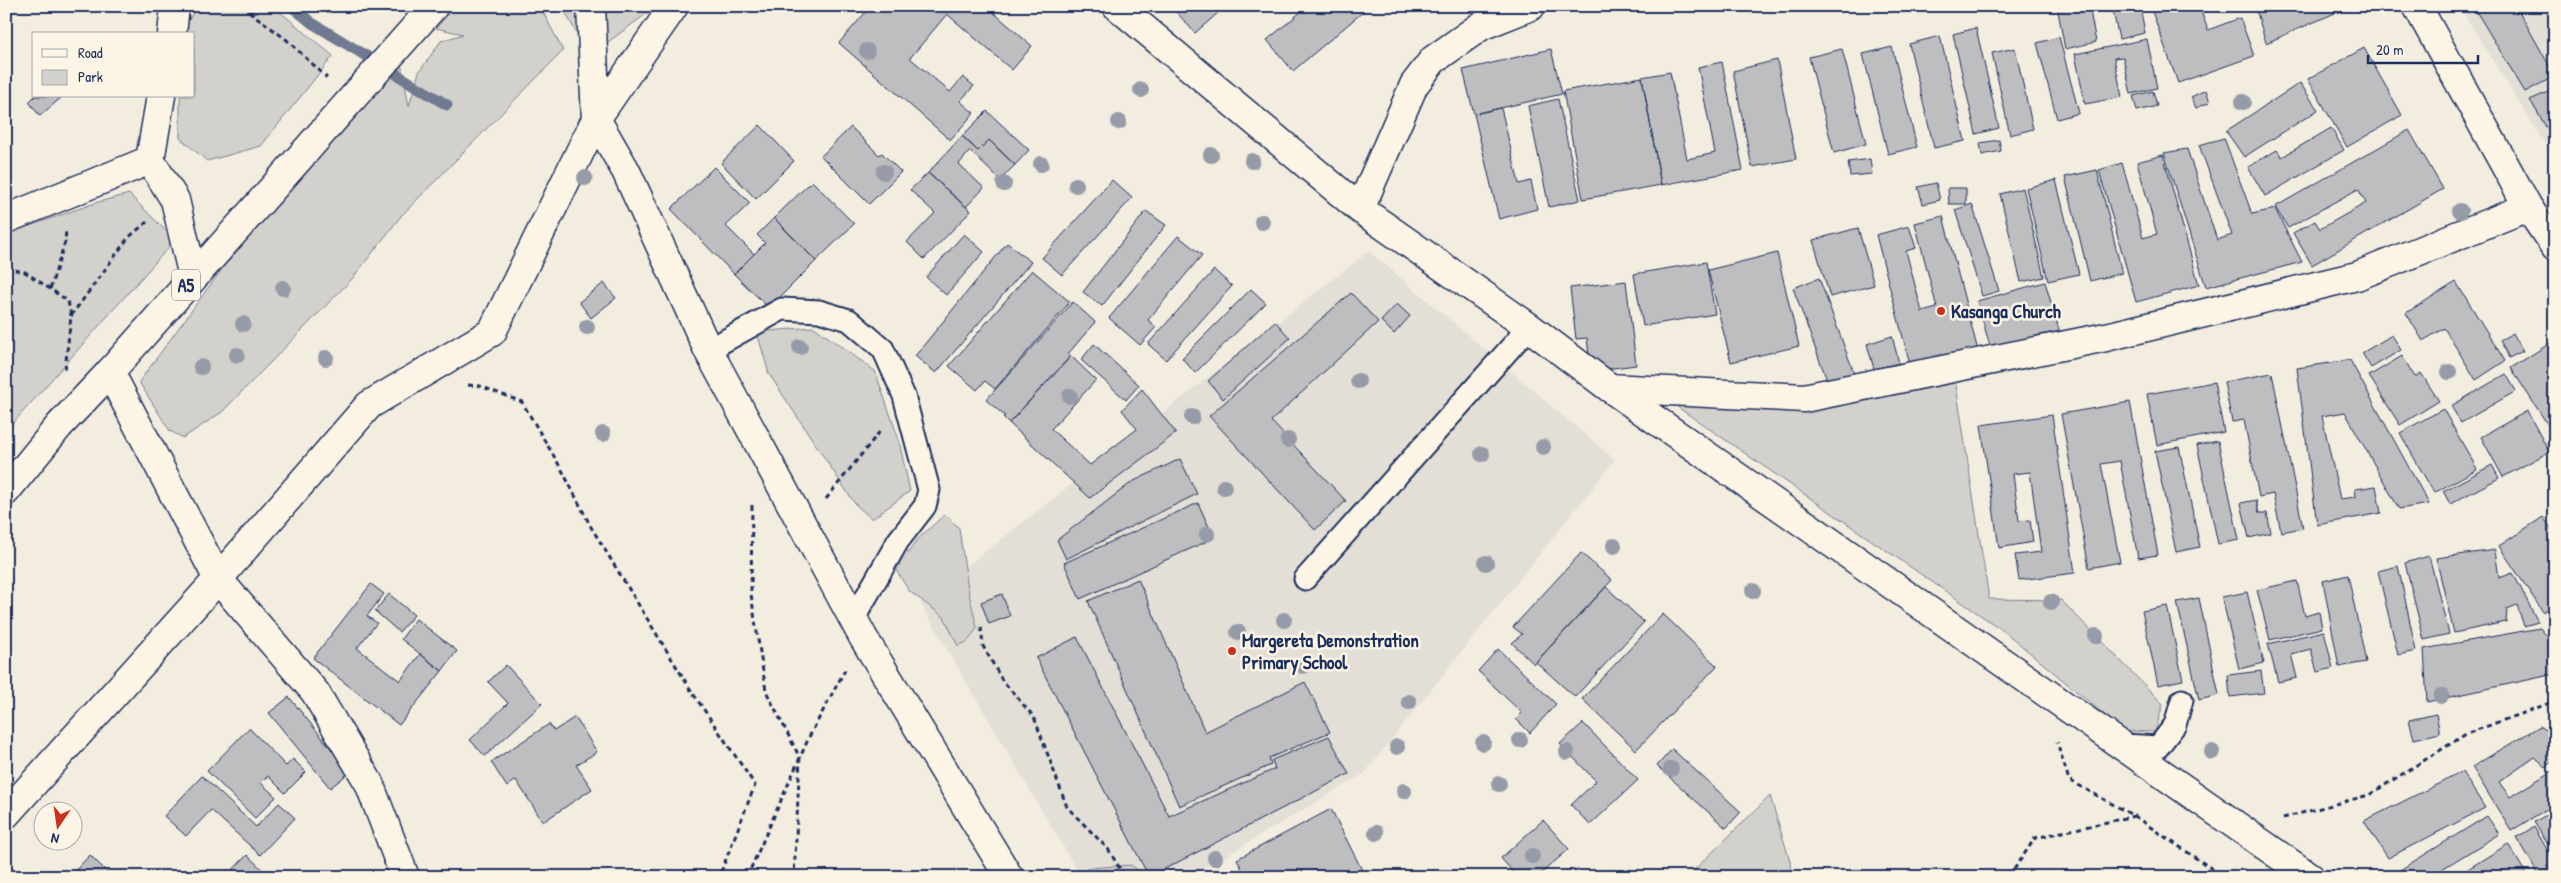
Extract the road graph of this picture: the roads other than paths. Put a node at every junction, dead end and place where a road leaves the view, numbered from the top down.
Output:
1 (175, 6) edge
2 (434, 6) edge
3 (591, 6) edge
4 (674, 6) edge
5 (1117, 6) edge
6 (1531, 6) edge
7 (2417, 6) edge
8 (1480, 16) edge
9 (172, 32) edge
10 (161, 98) edge
11 (596, 119) junction
12 (150, 160) junction
13 (2528, 207) junction
14 (1360, 208) junction
15 (6, 219) edge
16 (2555, 247) edge
17 (193, 277) junction
18 (1528, 327) junction
19 (708, 350) junction
20 (110, 372) junction
21 (1610, 388) junction
22 (6, 492) edge
23 (218, 579) junction
24 (1305, 579) dead end
25 (858, 628) junction
26 (2182, 700) dead end
27 (2124, 745) junction
28 (6, 814) edge
29 (405, 877) edge
30 (1009, 877) edge
31 (2310, 877) edge

1 - 9 main road
2 - 17 main road, A5 / A5
3 - 11 main road
4 - 11 main road
5 - 14 main road
6 - 8 main road
7 - 13 main road
8 - 14 main road
10 - 12 main road
11 - 19 main road
11 - 23 main road
12 - 15 main road
12 - 17 main road
13 - 16 main road
13 - 21 main road
14 - 18 main road
17 - 20 main road, A5 / A5
18 - 21 main road
18 - 24 lane
19 - 25 main road
19 - 25 lane
20 - 22 main road, A5 / A5
20 - 23 main road
21 - 27 main road
23 - 28 main road
23 - 29 main road
25 - 30 main road
26 - 27 lane
27 - 31 main road

